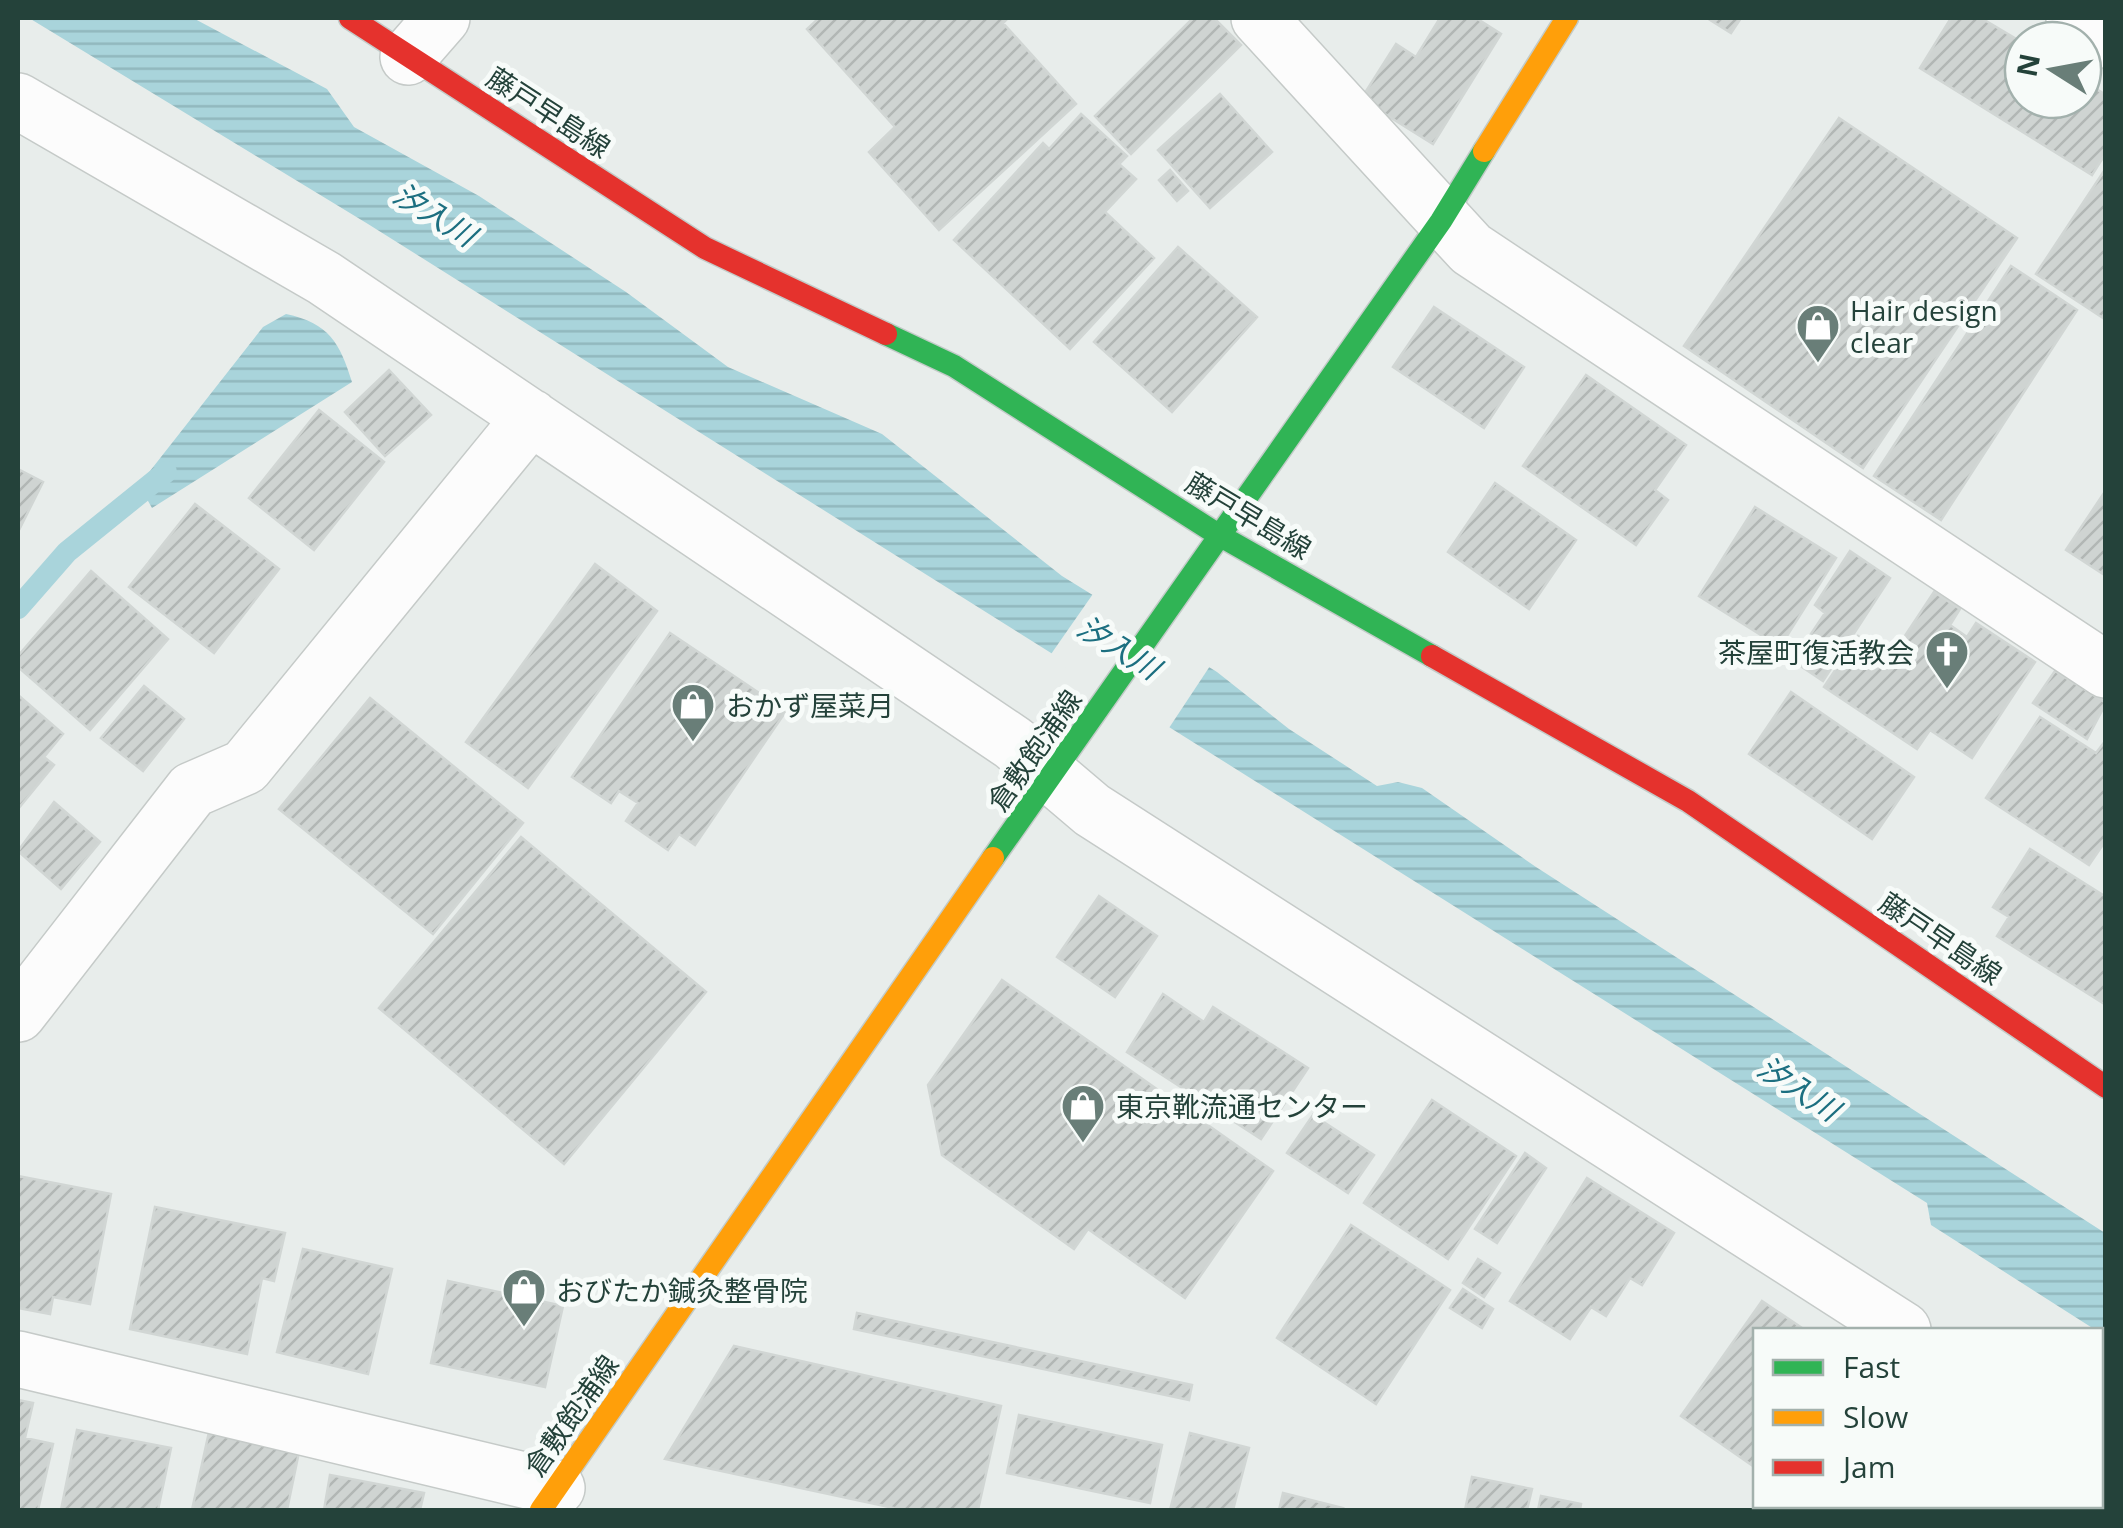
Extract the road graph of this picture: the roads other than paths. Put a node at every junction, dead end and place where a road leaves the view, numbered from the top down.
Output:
1 (350, 18) edge
2 (1259, 18) edge
3 (1567, 18) edge
4 (2074, 18) edge
5 (426, 37) edge
6 (2106, 40) edge
7 (18, 100) edge
8 (1441, 220) junction
9 (530, 417) junction
10 (1217, 534) junction
11 (2106, 670) edge
12 (1060, 766) junction
13 (18, 1014) edge
14 (2106, 1086) edge
15 (1900, 1328) edge
16 (18, 1359) edge
17 (549, 1499) edge

1 - 5 main road, 藤戸早島線
2 - 8 street
3 - 8 main road, 倉敷飽浦線
4 - 6 street
5 - 10 main road, 藤戸早島線
7 - 9 street
8 - 10 main road, 倉敷飽浦線
8 - 11 street
9 - 12 street
9 - 13 street
10 - 12 main road, 倉敷飽浦線
10 - 14 main road, 藤戸早島線
12 - 15 street
12 - 17 main road, 倉敷飽浦線
16 - 17 street

